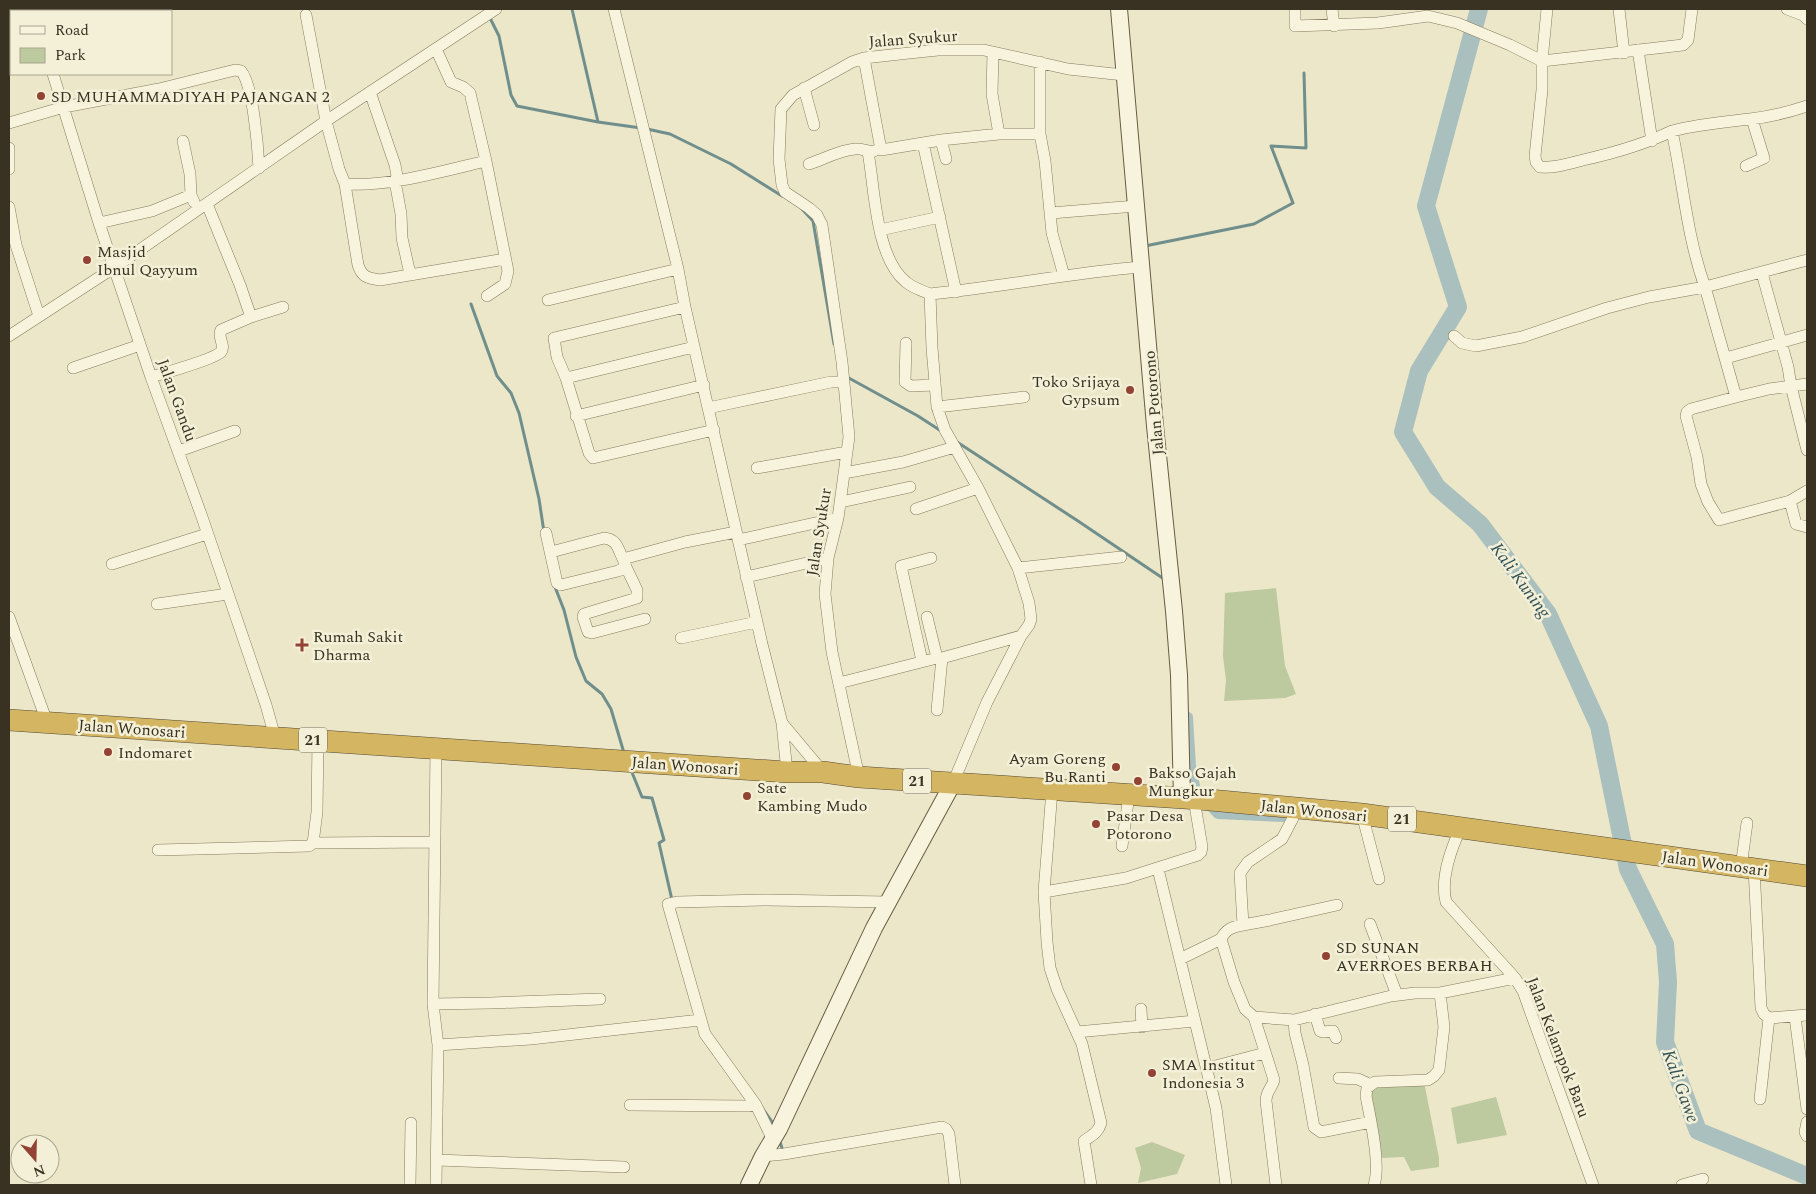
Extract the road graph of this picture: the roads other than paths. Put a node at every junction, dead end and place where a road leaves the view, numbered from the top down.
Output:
1 (614, 9) edge
2 (1119, 9) edge
3 (1295, 9) edge
4 (1332, 9) edge
5 (1547, 9) edge
6 (1620, 9) edge
7 (1692, 9) edge
8 (1790, 9) edge
9 (491, 12) edge
10 (1428, 12) edge
11 (306, 15) dead end
12 (1807, 19) edge
13 (1334, 26) junction
14 (436, 49) junction
15 (1638, 50) junction
16 (993, 52) junction
17 (1624, 53) junction
18 (864, 58) junction
19 (1542, 61) junction
20 (1040, 62) junction
21 (53, 75) edge
22 (1124, 75) junction
23 (804, 88) junction
24 (370, 92) junction
25 (1807, 106) edge
26 (64, 107) junction
27 (1752, 119) junction
28 (326, 121) junction
29 (9, 123) edge
30 (814, 125) dead end
31 (1672, 131) junction
32 (999, 134) junction
33 (1040, 134) junction
34 (941, 140) junction
35 (183, 141) dead end
36 (1652, 141) junction
37 (923, 143) junction
38 (9, 148) edge
39 (881, 150) junction
40 (868, 152) junction
41 (946, 158) dead end
42 (486, 161) junction
43 (809, 164) dead end
44 (1746, 166) dead end
45 (259, 168) junction
46 (9, 169) edge
47 (395, 181) junction
48 (344, 184) junction
49 (191, 195) junction
50 (207, 204) junction
51 (1136, 206) junction
52 (9, 207) edge
53 (197, 211) junction
54 (1051, 212) junction
55 (940, 217) junction
56 (99, 223) junction
57 (880, 230) junction
58 (12, 246) edge
59 (505, 259) junction
60 (1807, 260) edge
61 (1140, 267) junction
62 (115, 268) junction
63 (678, 269) junction
64 (1762, 273) junction
65 (410, 274) junction
66 (1064, 276) junction
67 (1705, 287) junction
68 (956, 292) junction
69 (930, 294) junction
70 (487, 296) dead end
71 (548, 300) dead end
72 (283, 307) dead end
73 (685, 308) junction
74 (39, 316) junction
75 (251, 316) junction
76 (1807, 335) edge
77 (9, 336) edge
78 (1454, 336) dead end
79 (1782, 342) junction
80 (906, 343) dead end
81 (140, 345) junction
82 (694, 347) junction
83 (1726, 358) junction
84 (73, 368) dead end
85 (151, 377) junction
86 (566, 378) junction
87 (843, 381) junction
88 (1807, 384) edge
89 (704, 385) junction
90 (935, 385) junction
91 (1791, 386) junction
92 (1024, 397) dead end
93 (1736, 397) junction
94 (937, 406) junction
95 (708, 408) junction
96 (576, 416) junction
97 (714, 430) junction
98 (235, 431) dead end
99 (953, 445) junction
100 (1807, 450) edge
101 (180, 451) junction
102 (847, 452) junction
103 (757, 468) dead end
104 (844, 473) junction
105 (910, 487) dead end
106 (978, 488) junction
107 (1807, 491) edge
108 (1790, 501) junction
109 (841, 502) junction
110 (916, 509) dead end
111 (838, 518) junction
112 (1807, 527) edge
113 (546, 532) dead end
114 (208, 534) junction
115 (737, 536) junction
116 (551, 552) junction
117 (1122, 557) dead end
118 (828, 558) junction
119 (931, 558) dead end
120 (624, 563) junction
121 (112, 564) dead end
122 (1018, 568) junction
123 (746, 577) junction
124 (228, 594) junction
125 (157, 604) dead end
126 (9, 617) edge
127 (927, 617) dead end
128 (645, 619) dead end
129 (756, 622) junction
130 (1021, 636) junction
131 (681, 638) dead end
132 (940, 658) junction
133 (922, 661) junction
134 (839, 682) junction
135 (937, 710) dead end
136 (9, 720) edge
137 (47, 722) junction
138 (782, 722) junction
139 (275, 738) junction
140 (318, 740) junction
141 (436, 748) junction
142 (787, 772) junction
143 (823, 772) junction
144 (859, 777) junction
145 (953, 783) junction
146 (1052, 790) junction
147 (1128, 795) junction
148 (1197, 799) junction
149 (1296, 807) junction
150 (1362, 814) junction
151 (1747, 823) dead end
152 (1457, 836) junction
153 (434, 842) junction
154 (313, 843) junction
155 (1122, 846) dead end
156 (158, 850) dead end
157 (1158, 868) junction
158 (1747, 868) junction
159 (1807, 878) edge
160 (1379, 879) dead end
161 (1044, 892) junction
162 (888, 902) junction
163 (1337, 905) dead end
164 (1370, 924) dead end
165 (1243, 925) junction
166 (1221, 939) junction
167 (1180, 959) junction
168 (1515, 978) junction
169 (1440, 993) junction
170 (1397, 995) junction
171 (600, 998) dead end
172 (434, 1004) junction
173 (1141, 1009) dead end
174 (1315, 1014) junction
175 (1807, 1015) edge
176 (1254, 1017) junction
177 (1795, 1017) junction
178 (1769, 1018) junction
179 (700, 1020) junction
180 (1294, 1020) junction
181 (1195, 1021) junction
182 (1142, 1027) junction
183 (1077, 1032) junction
184 (1336, 1038) dead end
185 (438, 1045) junction
186 (1265, 1053) junction
187 (1208, 1068) junction
188 (1339, 1078) dead end
189 (1371, 1085) junction
190 (1760, 1099) dead end
191 (630, 1105) dead end
192 (756, 1105) junction
193 (1807, 1109) edge
194 (1371, 1122) junction
195 (1807, 1122) edge
196 (410, 1123) dead end
197 (1807, 1136) edge
198 (773, 1140) junction
199 (763, 1156) junction
200 (437, 1160) junction
201 (624, 1167) dead end
202 (1702, 1179) dead end
203 (410, 1185) edge
204 (436, 1185) edge
205 (749, 1185) edge
206 (955, 1185) edge
207 (1091, 1185) edge
208 (1226, 1185) edge
209 (1276, 1185) edge
210 (1374, 1185) edge
211 (1593, 1185) edge
212 (1682, 1185) edge

1 - 63 street
2 - 22 street, Jalan Potorono
3 - 13 street
4 - 13 street
5 - 19 street
6 - 17 street
7 - 15 street
8 - 12 street
9 - 14 street
10 - 13 street
10 - 19 street
11 - 28 street
14 - 24 street
14 - 42 street
15 - 17 street
15 - 36 street
16 - 18 street, Jalan Syukur
16 - 20 street, Jalan Syukur
16 - 32 street
17 - 19 street
18 - 23 street, Jalan Syukur
18 - 39 street
19 - 36 street
20 - 22 street, Jalan Syukur
20 - 33 street
21 - 26 street, Jalan Gandu
22 - 51 street, Jalan Potorono
23 - 30 street
23 - 87 street, Jalan Syukur
24 - 28 street
24 - 47 street
25 - 27 street
26 - 29 street
26 - 45 street
26 - 56 street, Jalan Gandu
27 - 31 street
27 - 44 street
28 - 45 street
28 - 48 street
31 - 36 street
31 - 67 street
32 - 33 street
32 - 34 street
33 - 54 street
34 - 37 street
34 - 41 street
35 - 49 street
37 - 39 street
37 - 55 street
38 - 46 street
39 - 40 street
40 - 43 street
40 - 57 street
42 - 47 street
42 - 59 street
45 - 50 street
47 - 48 street
47 - 65 street
48 - 65 street
49 - 53 street
49 - 56 street
50 - 53 street
50 - 75 street
51 - 54 street
51 - 61 street, Jalan Potorono
52 - 58 street
53 - 62 street
54 - 66 street
55 - 57 street
55 - 68 street
56 - 62 street, Jalan Gandu
57 - 69 street
58 - 74 street
59 - 65 street
59 - 70 street
60 - 64 street
61 - 66 street
61 - 148 street, Jalan Potorono
62 - 74 street
62 - 81 street, Jalan Gandu
63 - 71 street
63 - 73 street
64 - 67 street
64 - 79 street
66 - 68 street
67 - 78 street
67 - 83 street
68 - 69 street
69 - 90 street
72 - 75 street
73 - 82 street
73 - 86 street
74 - 77 street
75 - 85 street
76 - 79 street
79 - 83 street
79 - 91 street
80 - 90 street
81 - 84 street
81 - 85 street, Jalan Gandu
82 - 86 street
82 - 89 street
83 - 93 street
85 - 101 street, Jalan Gandu
86 - 96 street
87 - 95 street
87 - 102 street, Jalan Syukur
88 - 91 street
89 - 95 street
89 - 96 street
90 - 94 street
91 - 93 street
91 - 100 street
92 - 94 street
93 - 108 street
94 - 99 street
95 - 97 street
96 - 97 street
97 - 115 street
98 - 101 street
99 - 104 street
99 - 106 street
101 - 114 street, Jalan Gandu
102 - 103 street
102 - 104 street, Jalan Syukur
104 - 109 street, Jalan Syukur
105 - 109 street
106 - 110 street
106 - 122 street
107 - 108 street
108 - 112 street
109 - 111 street, Jalan Syukur
111 - 115 street
111 - 118 street, Jalan Syukur
113 - 116 street
114 - 121 street
114 - 124 street, Jalan Gandu
115 - 120 street
115 - 123 street
116 - 120 street
116 - 120 street
117 - 122 street
118 - 123 street
118 - 134 street, Jalan Syukur
119 - 133 street
120 - 128 street
122 - 130 street
123 - 129 street
124 - 125 street
124 - 139 street, Jalan Gandu
126 - 137 street
127 - 132 street
129 - 131 street
129 - 138 street
130 - 132 street
130 - 145 street
132 - 133 street
132 - 135 street
133 - 134 street
134 - 144 street, Jalan Syukur
136 - 137 highway, Jalan Wonosari / 21
137 - 139 highway, Jalan Wonosari / 21
138 - 142 street
138 - 143 street
139 - 140 highway, Jalan Wonosari / 21
140 - 141 highway, Jalan Wonosari / 21
140 - 154 street
141 - 142 highway, Jalan Wonosari / 21
141 - 153 street
142 - 143 highway, Jalan Wonosari / 21
143 - 144 highway, Jalan Wonosari / 21
144 - 145 highway, Jalan Wonosari / 21
145 - 146 highway, Jalan Wonosari / 21
145 - 162 street
146 - 147 highway, Jalan Wonosari / 21
146 - 161 street
147 - 148 highway, Jalan Wonosari / 21
147 - 155 street
148 - 149 highway, Jalan Wonosari / 21
148 - 157 street
149 - 150 highway, Jalan Wonosari / 21
149 - 165 street
150 - 152 highway, Jalan Wonosari / 21
150 - 160 street
151 - 158 street
152 - 158 highway, Jalan Wonosari / 21
152 - 168 street, Jalan Kelampok Baru
153 - 154 street
153 - 172 street
154 - 156 street
157 - 161 street
157 - 167 street
158 - 159 highway, Jalan Wonosari / 21
158 - 178 street
161 - 183 street
162 - 179 street
162 - 198 street
163 - 165 street
164 - 170 street
165 - 166 street
166 - 167 street
166 - 176 street
167 - 181 street
168 - 169 street
168 - 211 street, Jalan Kelampok Baru
169 - 170 street
169 - 189 street
170 - 174 street
171 - 172 street
172 - 185 street
173 - 182 street
174 - 180 street
174 - 184 street
175 - 177 street
176 - 180 street
176 - 186 street
177 - 178 street
177 - 193 street
178 - 190 street
179 - 185 street
179 - 192 street
180 - 194 street
181 - 182 street
181 - 187 street
182 - 183 street
183 - 207 street
185 - 200 street
186 - 187 street
186 - 209 street
187 - 208 street
188 - 189 street
189 - 194 street
191 - 192 street
192 - 198 street
194 - 210 street
195 - 197 street
196 - 203 street
198 - 199 street
199 - 205 street
199 - 206 street
200 - 201 street
200 - 204 street
202 - 212 street

